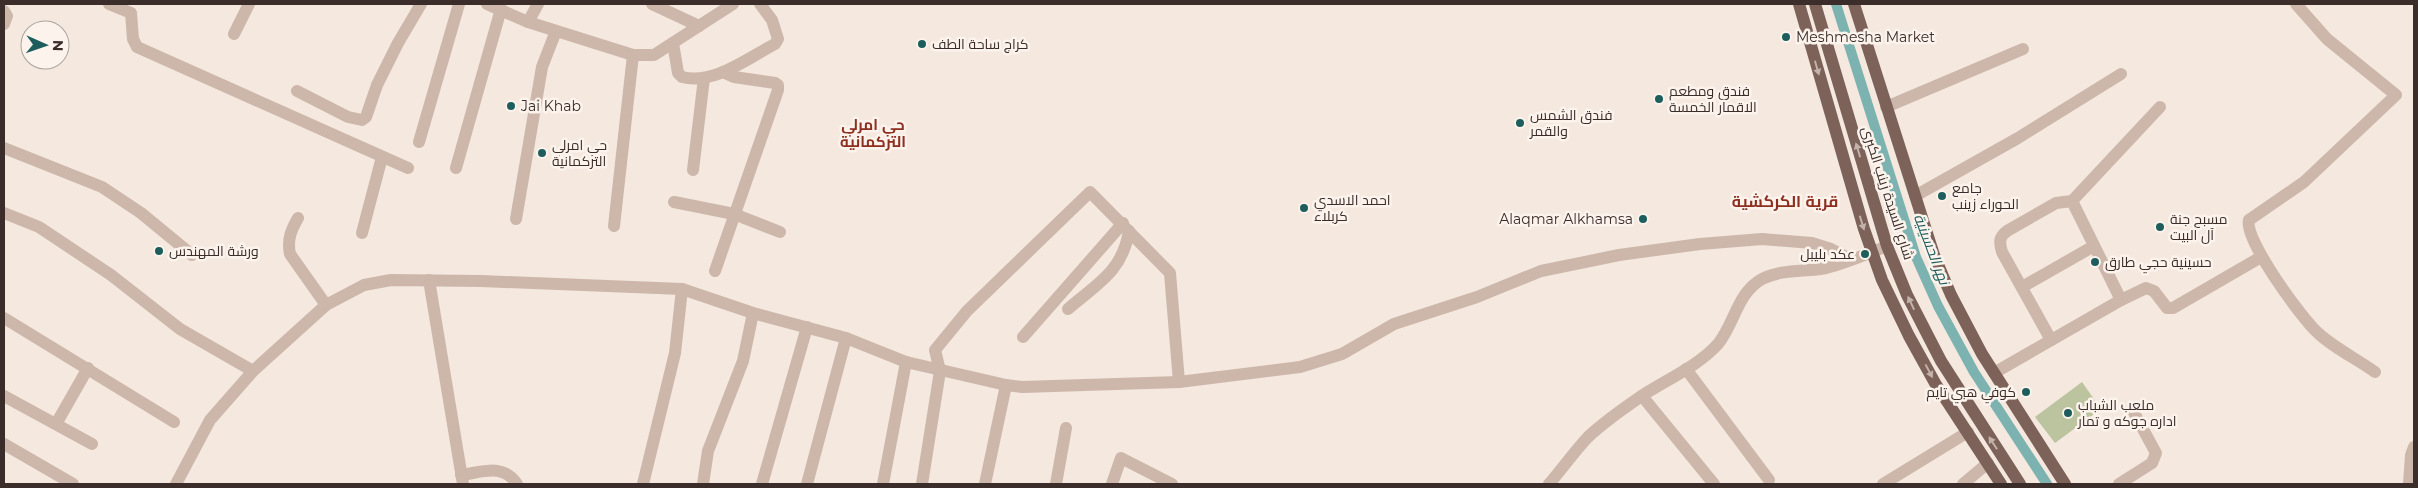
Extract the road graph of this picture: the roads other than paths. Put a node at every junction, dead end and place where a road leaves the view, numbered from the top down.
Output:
1 (109, 4) edge
2 (249, 4) edge
3 (421, 4) edge
4 (459, 4) edge
5 (487, 4) edge
6 (652, 4) edge
7 (760, 4) edge
8 (1799, 4) edge
9 (1815, 4) edge
10 (1854, 4) edge
11 (2296, 4) edge
12 (534, 5) edge
13 (723, 6) edge
14 (501, 9) junction
15 (4, 11) edge
16 (528, 22) junction
17 (4, 24) edge
18 (699, 26) junction
19 (556, 31) junction
20 (234, 34) dead end
21 (673, 43) junction
22 (2023, 48) dead end
23 (632, 55) junction
24 (723, 72) junction
25 (2121, 74) dead end
26 (704, 78) junction
27 (296, 91) dead end
28 (1886, 107) junction
29 (2160, 107) dead end
30 (419, 142) dead end
31 (4, 148) edge
32 (382, 157) junction
33 (408, 168) dead end
34 (456, 168) dead end
35 (693, 170) dead end
36 (1915, 196) junction
37 (2072, 201) junction
38 (674, 202) dead end
39 (4, 213) edge
40 (734, 214) junction
41 (298, 218) dead end
42 (516, 219) dead end
43 (614, 226) dead end
44 (1126, 227) junction
45 (780, 232) dead end
46 (362, 233) dead end
47 (1887, 246) junction
48 (2094, 246) junction
49 (1872, 252) junction
50 (192, 255) dead end
51 (2261, 257) junction
52 (1850, 259) junction
53 (715, 271) dead end
54 (429, 280) junction
55 (2022, 288) junction
56 (682, 289) junction
57 (2121, 300) junction
58 (326, 305) junction
59 (1068, 309) dead end
60 (753, 313) junction
61 (4, 318) edge
62 (807, 327) junction
63 (1023, 337) dead end
64 (846, 338) junction
65 (2051, 340) junction
66 (906, 362) junction
67 (88, 368) junction
68 (1686, 369) junction
69 (253, 371) junction
70 (940, 371) junction
71 (2375, 372) dead end
72 (1994, 373) junction
73 (1179, 382) junction
74 (1006, 386) junction
75 (4, 396) edge
76 (1642, 396) junction
77 (2132, 409) dead end
78 (174, 422) dead end
79 (56, 424) junction
80 (1066, 428) dead end
81 (1968, 432) junction
82 (4, 444) edge
83 (92, 444) dead end
84 (2414, 447) edge
85 (1988, 464) junction
86 (462, 480) edge
87 (1769, 480) dead end
88 (1168, 483) edge
89 (73, 484) edge
90 (176, 484) edge
91 (517, 484) edge
92 (643, 484) edge
93 (703, 484) edge
94 (762, 484) edge
95 (807, 484) edge
96 (883, 484) edge
97 (922, 484) edge
98 (985, 484) edge
99 (1056, 484) edge
100 (1112, 484) edge
101 (1549, 484) edge
102 (1714, 484) edge
103 (1883, 484) edge
104 (1963, 484) edge
105 (2001, 484) edge
106 (2020, 484) edge
107 (2065, 484) edge
108 (2119, 484) edge
109 (2409, 484) edge

1 - 32 street
2 - 20 street
3 - 27 street
4 - 30 street
5 - 14 street
6 - 18 street
7 - 24 street
8 -> 49 main road
47 -> 9 main road, شارع السيدة زينب الكبرى
10 - 28 main road
11 - 51 street
12 - 16 street
13 - 18 street
14 - 16 street
14 - 34 street
15 - 17 street
16 - 19 street
18 - 21 street
19 - 23 street
19 - 42 street
21 - 23 street
21 - 26 street
22 - 28 street
23 - 43 street
24 - 26 street
24 - 40 street
25 - 36 street
26 - 35 street
28 - 36 main road
29 - 37 street
31 - 50 street
32 - 33 street
32 - 46 street
36 - 72 main road
37 - 48 street
37 - 55 street
38 - 40 street
39 - 69 street
40 - 45 street
40 - 53 street
41 - 58 street
44 - 59 street
44 - 63 street
44 - 70 street
44 - 73 street
47 - 49 street
106 -> 47 main road, شارع السيدة زينب الكبرى
48 - 55 street
48 - 57 street
49 - 52 street
49 -> 81 main road
51 - 57 street
51 - 71 street
52 - 68 street
52 - 73 street
54 - 56 street
54 - 58 street
54 - 86 street
55 - 65 street
56 - 60 street
56 - 92 street
57 - 65 street
58 - 69 street
60 - 62 street
60 - 93 street
61 - 67 street
62 - 64 street
62 - 94 street
64 - 66 street
64 - 95 street
65 - 72 street
66 - 70 street
66 - 96 street
67 - 78 street
67 - 79 street
68 - 76 street
68 - 87 street
69 - 90 street
70 - 74 street
70 - 97 street
72 - 107 main road
73 - 74 street
74 - 98 street
75 - 79 street
76 - 101 street
76 - 102 street
77 - 108 street
79 - 83 street
80 - 99 street
81 - 85 main road
81 - 103 street
82 - 89 street
84 - 109 street
85 - 104 street
85 - 105 main road
86 - 91 street
88 - 100 street

